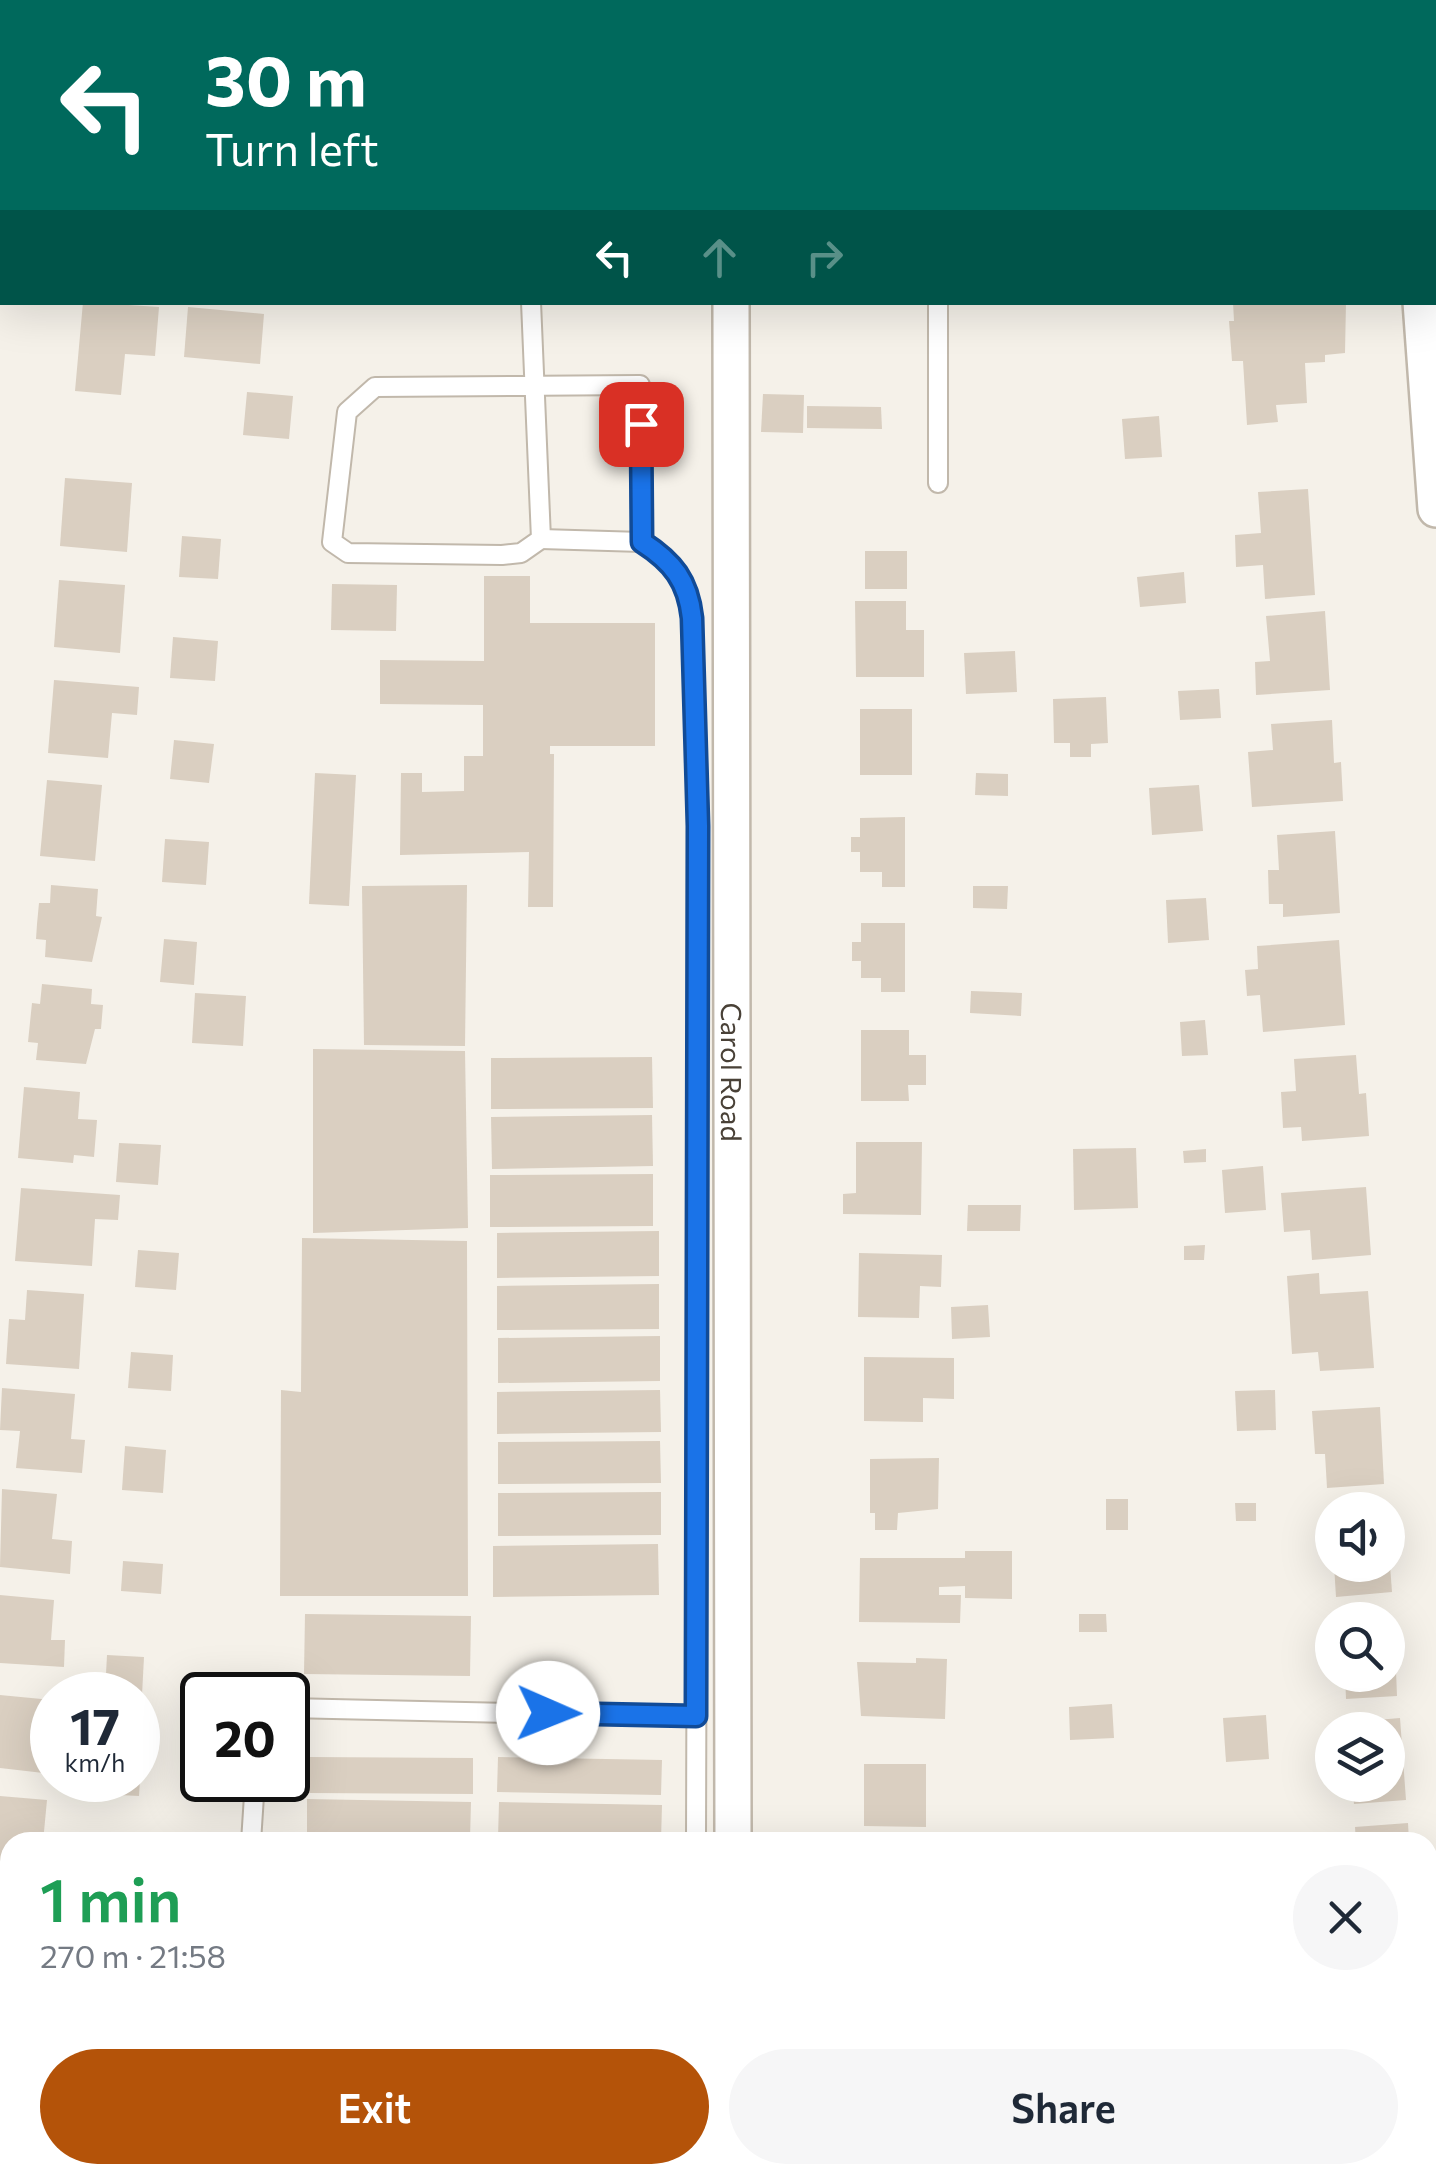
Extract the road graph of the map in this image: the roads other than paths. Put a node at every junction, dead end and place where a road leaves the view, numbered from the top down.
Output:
1 (531, 305) edge
2 (731, 305) edge
3 (938, 305) edge
4 (1422, 305) edge
5 (535, 385) junction
6 (938, 483) dead end
7 (1436, 510) edge
8 (541, 540) junction
9 (642, 542) junction
10 (310, 1708) edge
11 (696, 1716) junction
12 (253, 1802) edge
13 (251, 1832) edge
14 (696, 1832) edge
15 (734, 1832) edge

1 - 5 lane
2 - 15 street, Carol Road
3 - 6 lane
4 - 7 street
5 - 8 lane
5 - 8 lane
5 - 9 lane
8 - 9 lane
9 - 11 lane
10 - 11 lane
11 - 14 lane
12 - 13 lane

